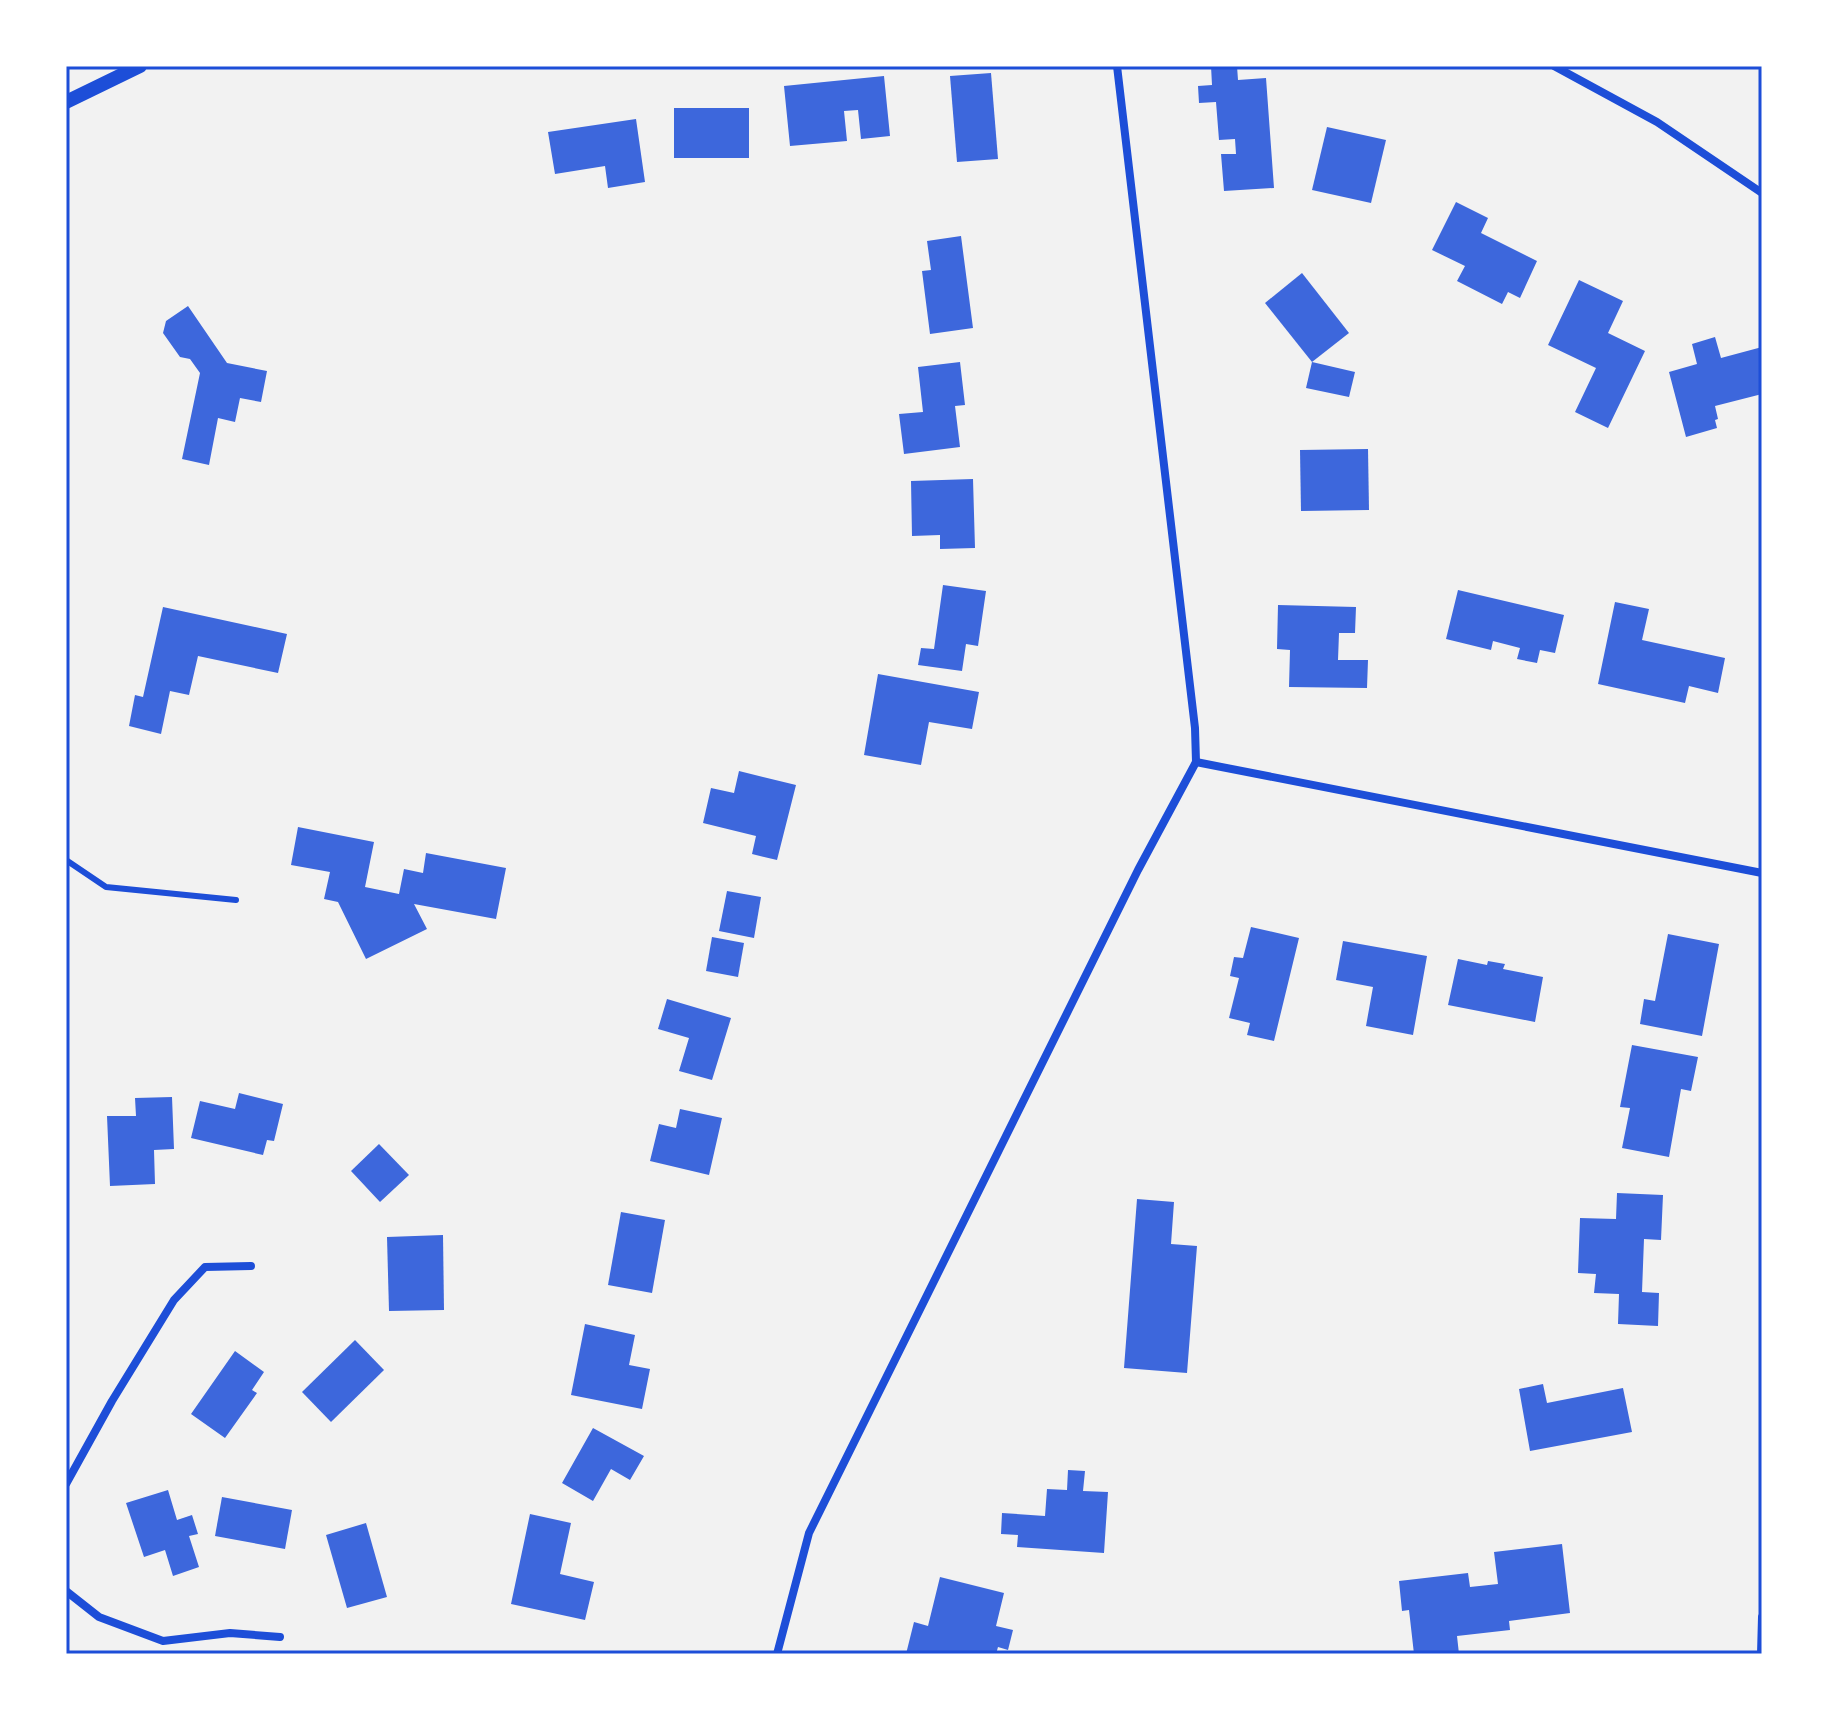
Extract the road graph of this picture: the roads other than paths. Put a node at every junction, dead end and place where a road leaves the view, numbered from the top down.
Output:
1 (140, 66) edge
2 (1117, 66) edge
3 (1554, 66) edge
4 (66, 102) edge
5 (1762, 193) edge
6 (1196, 762) junction
7 (66, 860) edge
8 (1762, 873) edge
9 (236, 900) dead end
10 (251, 1266) dead end
11 (66, 1484) edge
12 (66, 1591) edge
13 (1762, 1617) edge
14 (280, 1637) dead end
15 (777, 1654) edge
16 (1761, 1654) edge

1 - 4 street
2 - 6 street
3 - 5 street
6 - 8 street
6 - 15 street
7 - 9 lane
10 - 11 street
12 - 14 street
13 - 16 street

